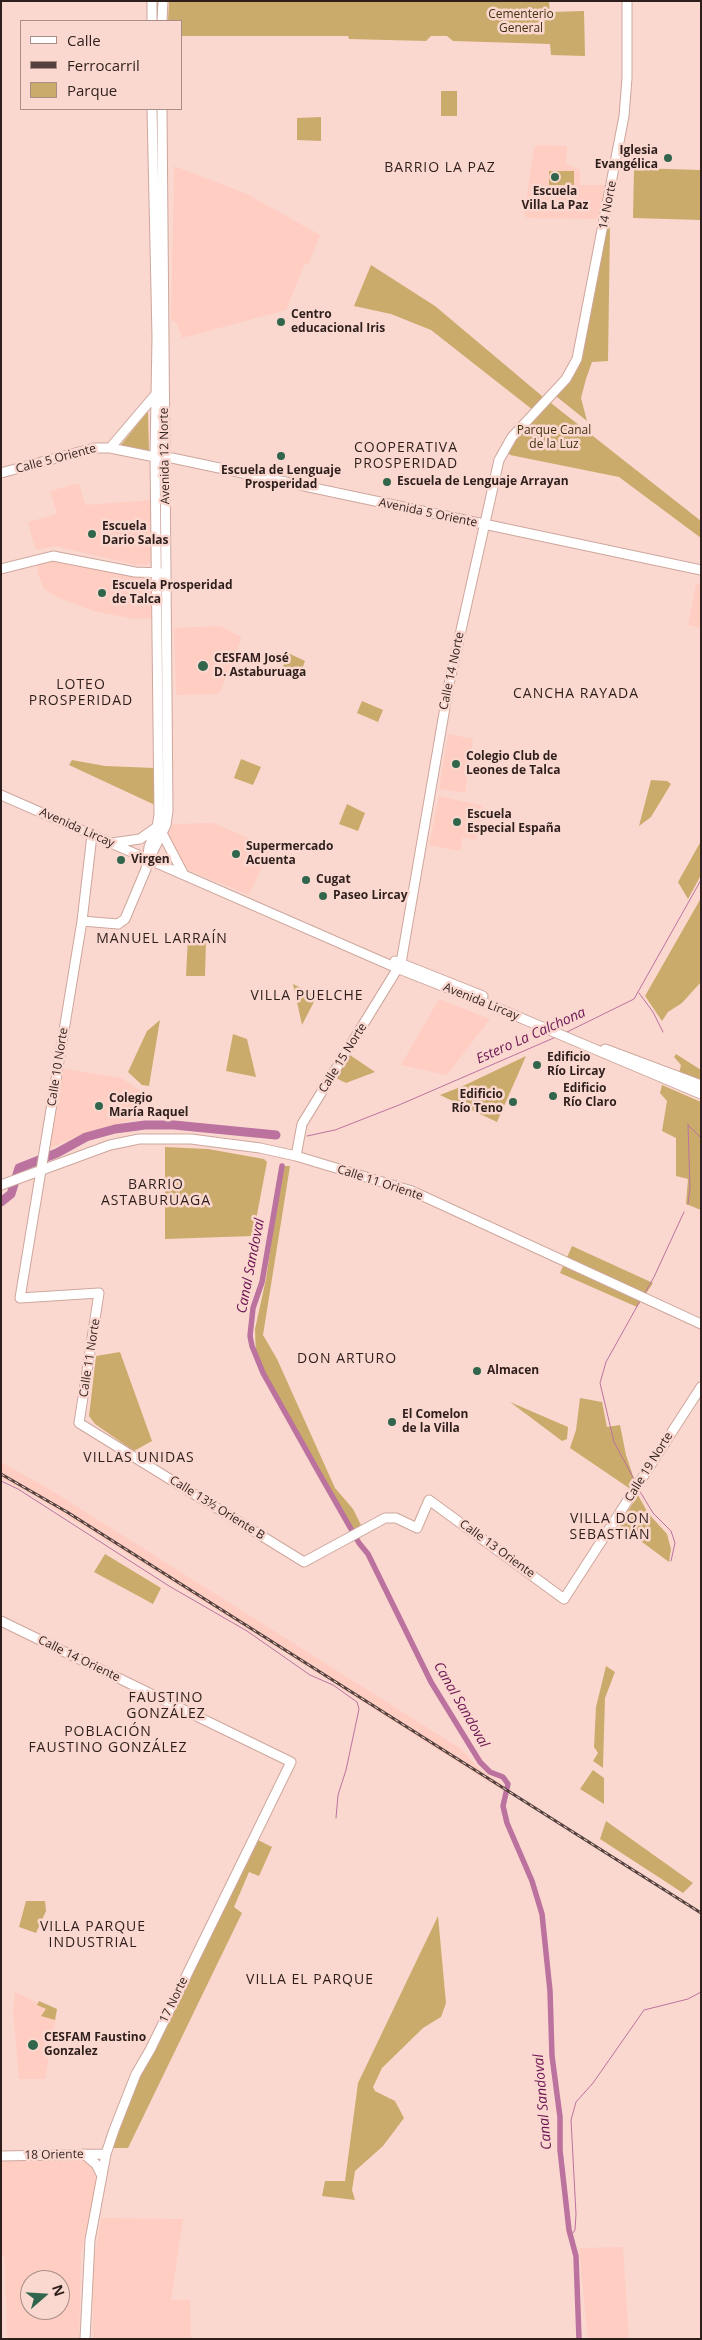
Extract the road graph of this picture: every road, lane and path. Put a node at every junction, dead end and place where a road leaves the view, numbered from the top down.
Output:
1 (152, 1) edge
2 (163, 1) edge
3 (627, 1) edge
4 (152, 20) edge
5 (162, 20) edge
6 (152, 110) edge
7 (162, 110) edge
8 (156, 394) junction
9 (549, 398) joint
10 (110, 448) junction
11 (160, 457) junction
12 (1, 474) edge
13 (483, 525) junction
14 (1, 569) edge
15 (701, 570) edge
16 (162, 573) junction
17 (1, 795) edge
18 (160, 830) junction
19 (92, 835) junction
20 (111, 843) junction
21 (148, 860) junction
22 (184, 875) junction
23 (82, 921) junction
24 (400, 966) junction
25 (576, 1039) junction
26 (701, 1086) edge
27 (701, 1094) edge
28 (296, 1156) junction
29 (43, 1163) junction
30 (1, 1185) edge
31 (99, 1293) joint
32 (701, 1324) edge
33 (701, 1386) edge
34 (79, 1423) joint
35 (353, 1534) joint
36 (564, 1599) joint
37 (1, 1621) edge
38 (291, 1762) joint
39 (84, 2154) junction
40 (106, 2154) junction
41 (1, 2156) edge
42 (102, 2176) junction
43 (85, 2339) edge

1 - 4 street
2 - 5 street
3 - 9 street, 14 Norte
6 - 8 street, Avenida 12 Norte
7 - 11 street, Avenida 12 Norte
8 - 10 street, Calle 5 Oriente
8 - 11 street, Avenida 12 Norte
9 - 13 street, Calle 14 Norte
10 - 11 street, Calle 5 Oriente
10 - 12 street, Calle 5 Oriente
11 - 13 street, Avenida 5 Oriente
11 - 16 street, Avenida 12 Norte
13 - 15 street, Avenida 5 Oriente
13 - 24 street, Calle 14 Norte
14 - 16 street
16 - 18 street, Avenida 12 Norte
17 - 19 street, Avenida Lircay
18 - 20 street
18 - 21 street, Avenida 12 Norte
18 - 22 street
19 - 20 street, Avenida Lircay
19 - 23 street, Calle 10 Norte
20 - 21 street, Avenida Lircay
21 - 22 street, Avenida Lircay
21 - 23 street, Avenida 12 Norte
22 - 24 street, Avenida Lircay
23 - 29 street, Calle 10 Norte
24 - 25 street, Avenida Lircay
24 - 28 street, Calle 15 Norte
25 - 26 street, Avenida Lircay
25 - 27 street, Avenida Lircay
28 - 29 street, Calle 11 Oriente
28 - 32 street, Calle 11 Oriente
29 - 30 street, Calle 11 Oriente
29 - 31 street, Calle 10 Norte
31 - 34 street, Calle 11 Norte
33 - 36 street, Calle 19 Norte
34 - 35 street, Calle 13½ Oriente B
35 - 36 street, Calle 13 Oriente
37 - 38 street, Calle 14 Oriente
38 - 40 street, 17 Norte
39 - 40 street, 18 Oriente
39 - 41 street, 18 Oriente
39 - 42 street
40 - 42 street, 17 Norte
42 - 43 street, 17 Norte

